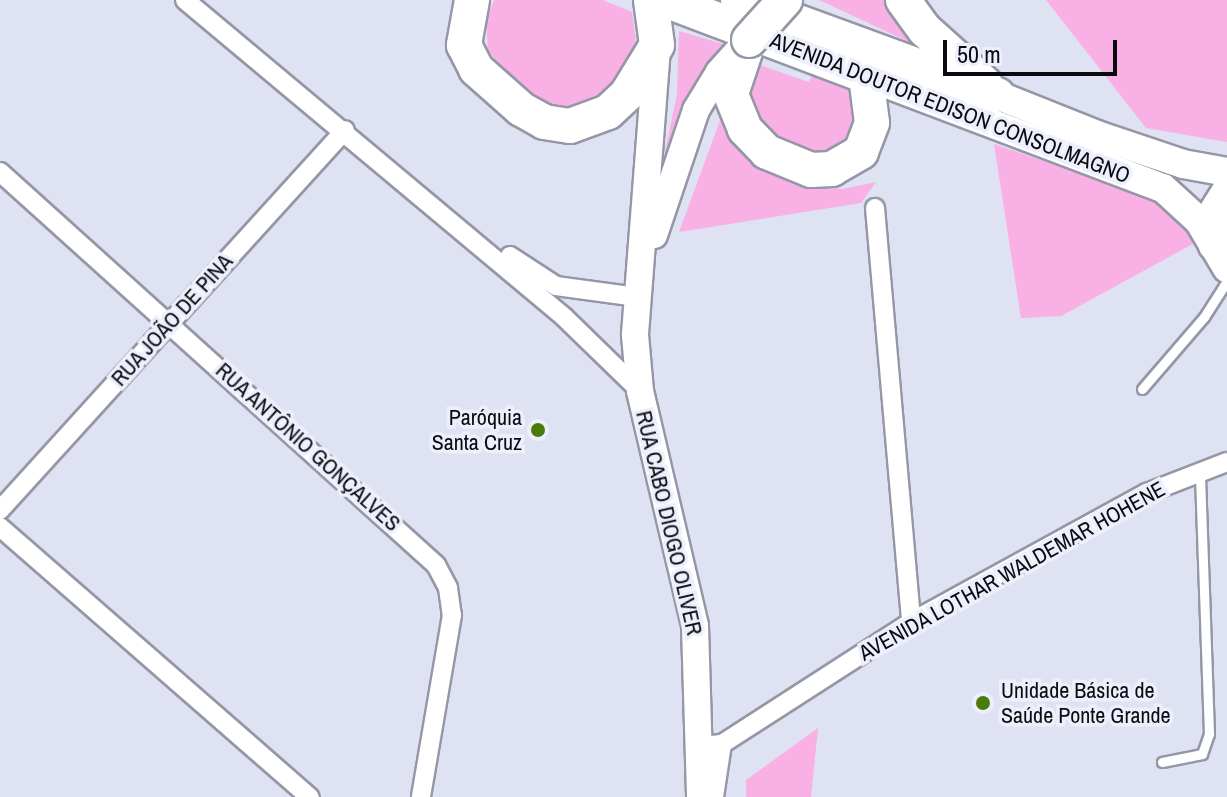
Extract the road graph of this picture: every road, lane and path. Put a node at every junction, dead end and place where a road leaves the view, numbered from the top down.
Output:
1 (185, 0) edge
2 (472, 0) edge
3 (651, 0) edge
4 (665, 0) edge
5 (738, 0) edge
6 (785, 0) edge
7 (903, 0) edge
8 (656, 40) junction
9 (746, 42) junction
10 (866, 76) junction
11 (997, 95) junction
12 (345, 130) junction
13 (0, 172) edge
14 (1227, 172) edge
15 (1227, 189) edge
16 (875, 208) dead end
17 (439, 210) junction
18 (1220, 257) edge
19 (1227, 281) edge
20 (637, 297) junction
21 (170, 321) junction
22 (1142, 389) dead end
23 (640, 391) junction
24 (1227, 462) edge
25 (1200, 469) junction
26 (0, 510) edge
27 (0, 527) edge
28 (911, 622) junction
29 (712, 745) junction
30 (1162, 762) dead end
31 (310, 797) edge
32 (421, 797) edge
33 (700, 797) edge
34 (714, 797) edge

1 - 12 street
2 - 8 highway
3 - 8 highway
4 - 10 highway, AVENIDA DOUTOR EDISON CONSOLMAGNO
5 - 11 highway, AVENIDA DOUTOR EDISON CONSOLMAGNO
6 - 9 highway, bridge
7 - 11 highway
8 - 20 main road
9 - 10 highway
9 - 20 main road
10 - 18 main road, AVENIDA DOUTOR EDISON CONSOLMAGNO
11 - 14 main road, AVENIDA DOUTOR EDISON CONSOLMAGNO
12 - 17 street
12 - 21 street, RUA JOÃO DE PINA
13 - 21 street, RUA ANTÔNIO GONÇALVES
15 - 18 main road, AVENIDA DOUTOR EDISON CONSOLMAGNO
16 - 28 street
17 - 20 street
17 - 23 street
19 - 22 lane
20 - 23 main road, RUA CABO DIOGO OLIVER
21 - 26 street, RUA JOÃO DE PINA
21 - 32 street, RUA ANTÔNIO GONÇALVES
23 - 29 main road, RUA CABO DIOGO OLIVER
24 - 25 street, AVENIDA LOTHAR WALDEMAR HOHENE
25 - 28 street, AVENIDA LOTHAR WALDEMAR HOHENE
25 - 30 lane
27 - 31 street
28 - 29 street, AVENIDA LOTHAR WALDEMAR HOHENE
29 - 33 main road, RUA CABO DIOGO OLIVER
29 - 34 street

